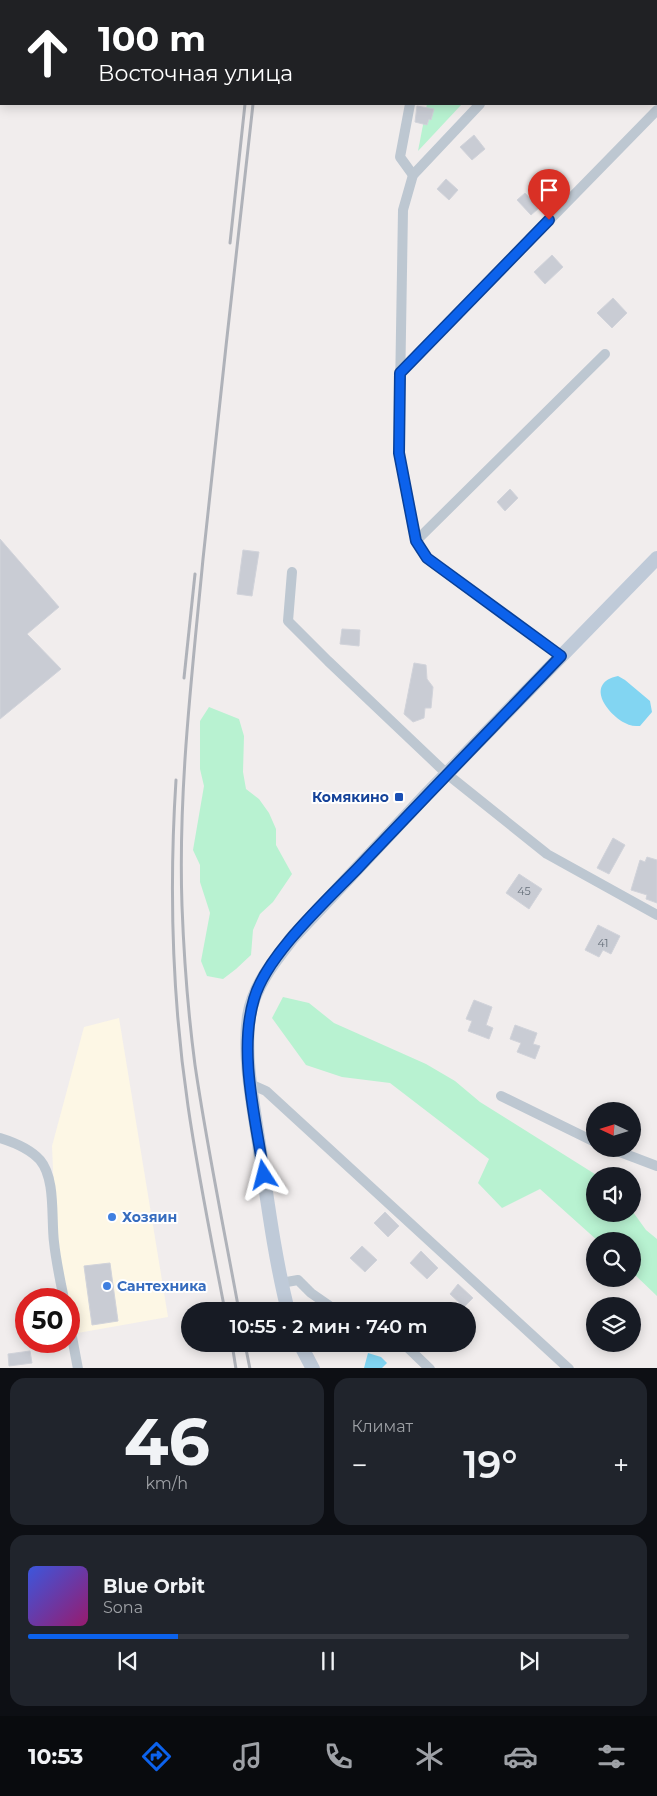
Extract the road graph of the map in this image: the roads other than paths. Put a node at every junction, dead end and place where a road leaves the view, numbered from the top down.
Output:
1 (410, 105) edge
2 (479, 105) edge
3 (657, 110) edge
4 (413, 175) junction
5 (605, 354) dead end
6 (400, 373) junction
7 (416, 541) junction
8 (657, 558) edge
9 (292, 572) dead end
10 (561, 656) junction
11 (448, 774) junction
12 (657, 915) edge
13 (250, 1084) junction
14 (501, 1096) dead end
15 (0, 1138) edge
16 (586, 1138) edge
17 (636, 1158) edge
18 (657, 1166) edge
19 (281, 1283) junction
20 (62, 1288) edge
21 (286, 1302) edge
22 (324, 1302) edge
23 (304, 1352) edge
24 (413, 1352) edge
25 (75, 1353) edge
26 (78, 1368) edge
27 (313, 1368) edge
28 (430, 1368) edge
29 (569, 1368) edge

1 - 4 street
2 - 4 street
3 - 6 street
4 - 6 street
5 - 7 street
6 - 7 street
7 - 10 street
8 - 10 main road
9 - 11 street
10 - 11 main road
11 - 12 street
11 - 13 main road
13 - 19 main road
13 - 29 street
14 - 16 street
15 - 20 street
17 - 18 street
19 - 21 main road
19 - 22 street
23 - 27 main road
24 - 28 street
25 - 26 street

